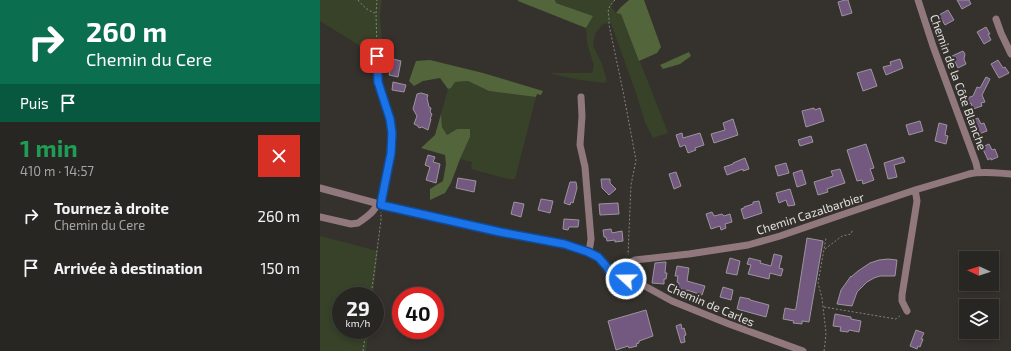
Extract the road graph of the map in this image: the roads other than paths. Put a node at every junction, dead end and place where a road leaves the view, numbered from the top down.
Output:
1 (918, 0) edge
2 (996, 19) dead end
3 (1011, 54) edge
4 (377, 56) road end
5 (581, 97) dead end
6 (978, 172) junction
7 (1011, 174) edge
8 (320, 188) edge
9 (915, 190) junction
10 (379, 204) junction
11 (320, 217) edge
12 (588, 252) junction
13 (626, 279) junction
14 (908, 311) road end
15 (803, 351) edge

1 - 6 street, Chemin de la Côte Blanche
2 - 3 street
4 - 10 street
5 - 12 street
6 - 7 street, Chemin Cazalbarbier
6 - 9 street, Chemin Cazalbarbier
8 - 10 street, Chemin de Carles
9 - 13 street, Chemin Cazalbarbier
9 - 14 street
10 - 11 street
10 - 12 street, Chemin de Carles
12 - 13 street, Chemin de Carles
13 - 15 street, Chemin de Carles

